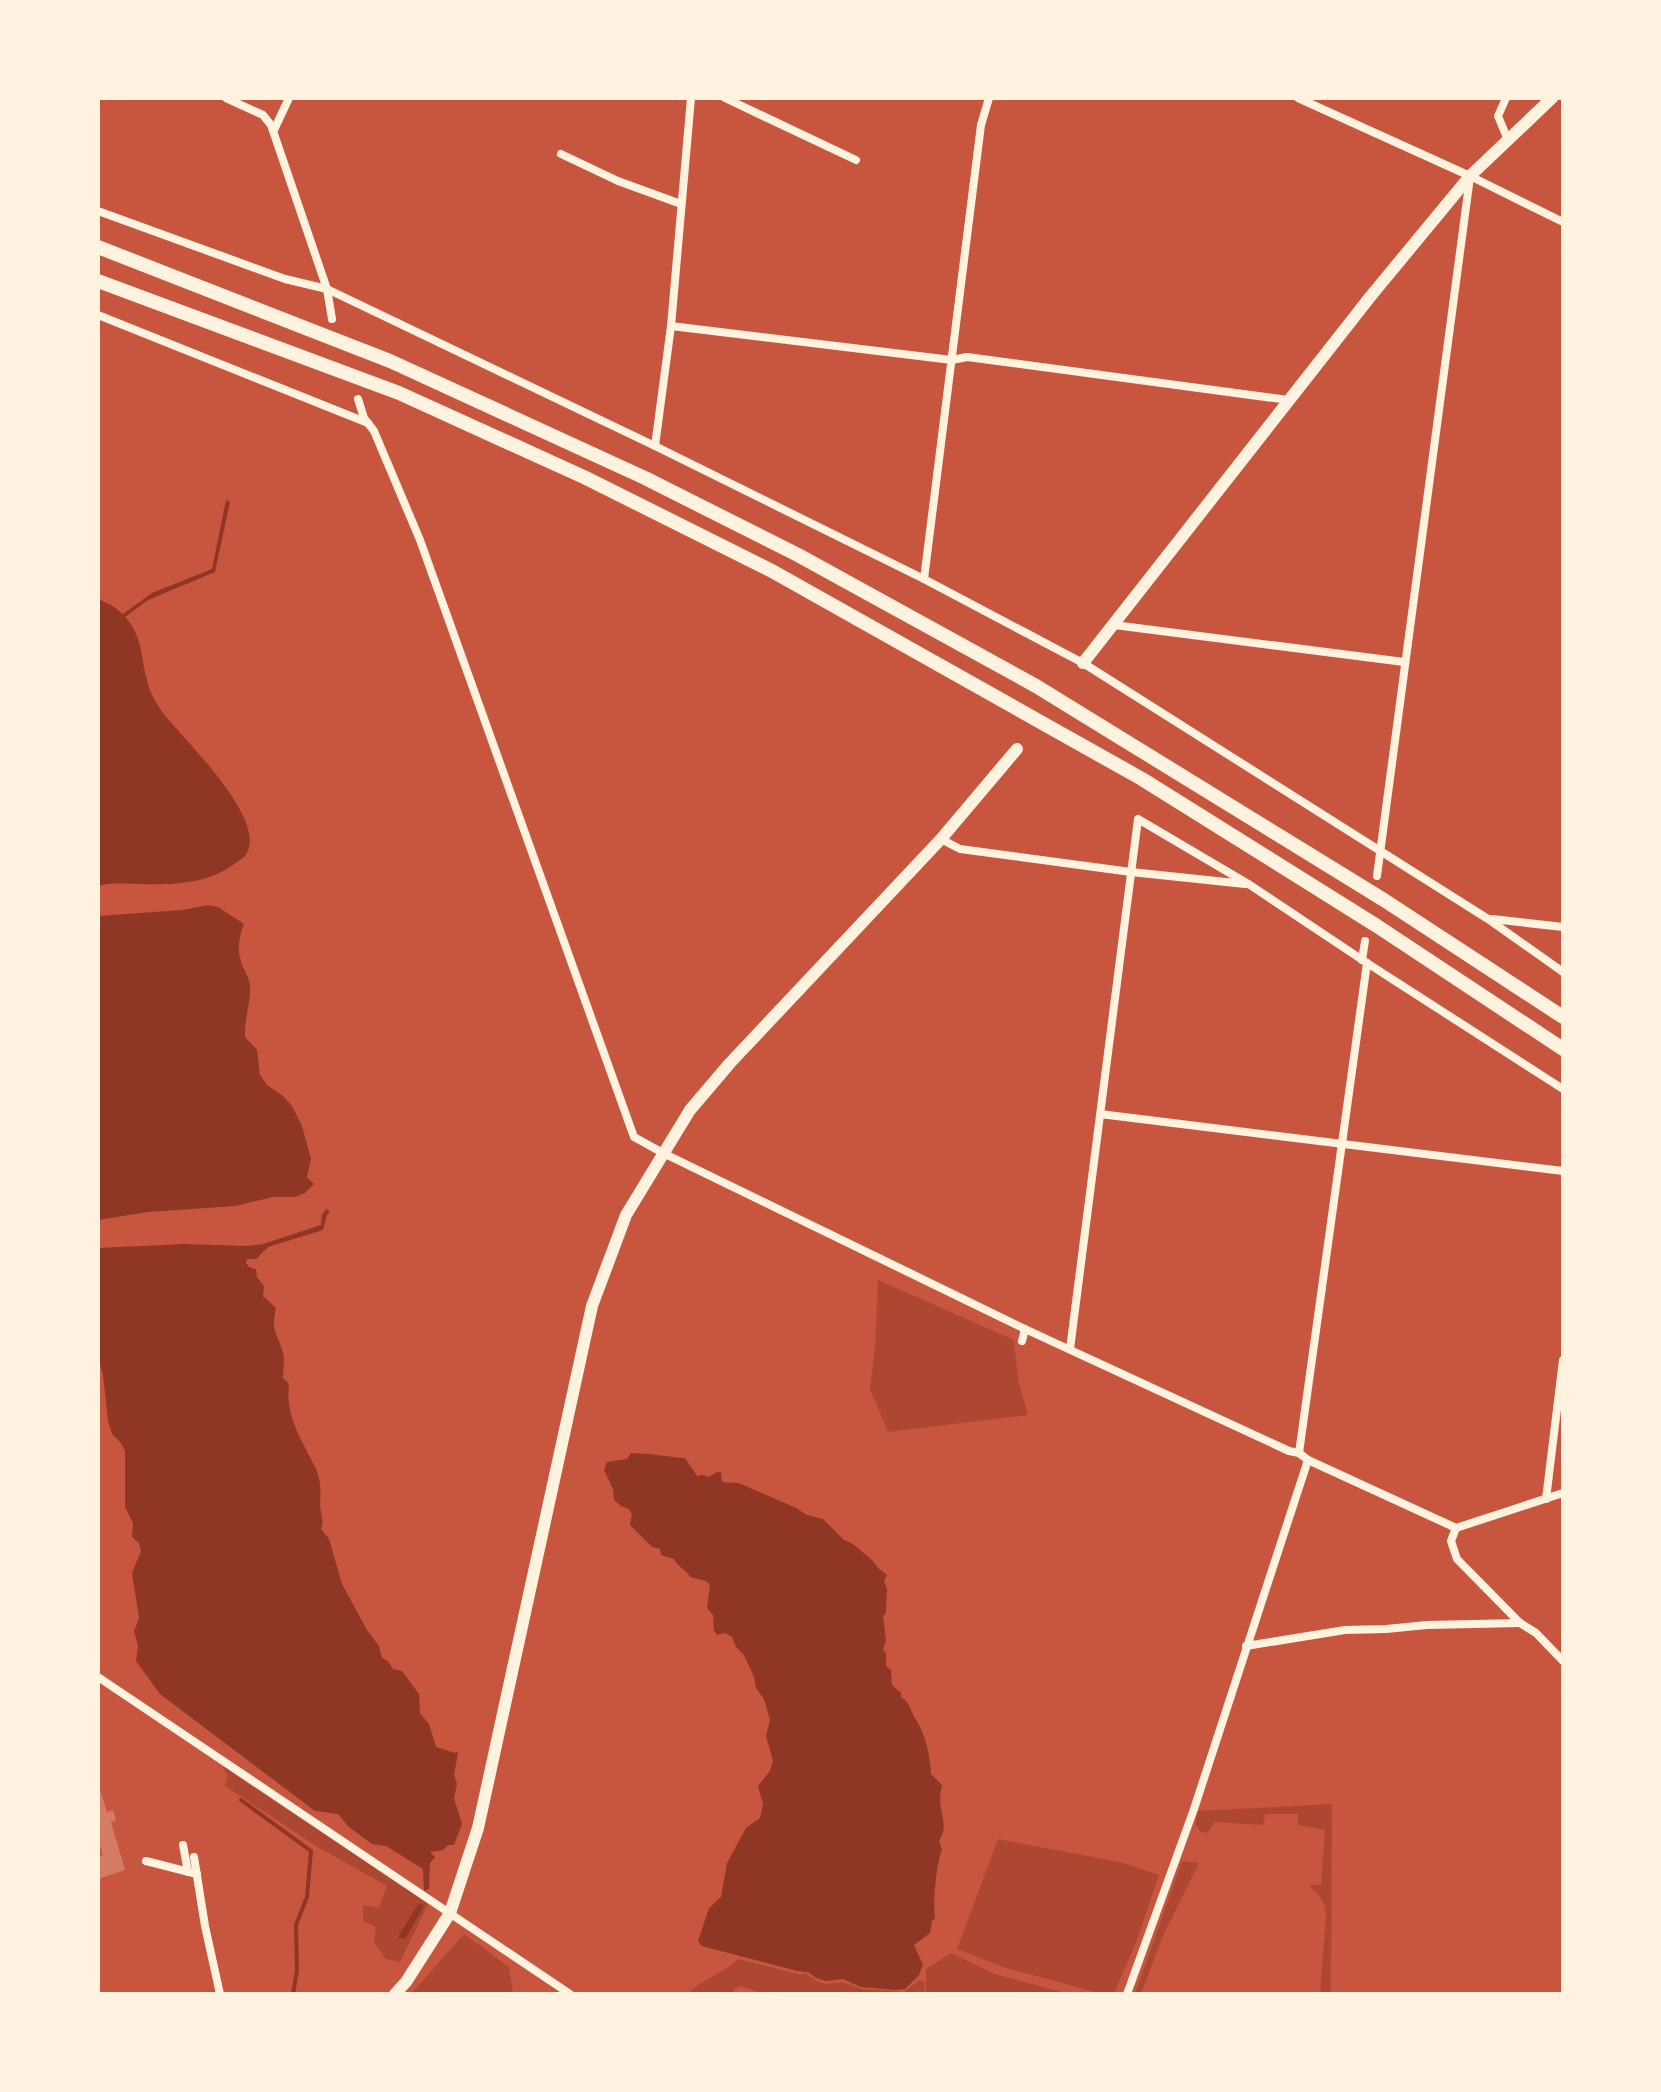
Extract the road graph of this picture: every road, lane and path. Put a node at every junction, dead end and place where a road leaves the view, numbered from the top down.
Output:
1 (226, 98) edge
2 (289, 98) edge
3 (691, 98) edge
4 (725, 98) edge
5 (989, 98) edge
6 (1298, 98) edge
7 (1506, 98) edge
8 (1552, 98) edge
9 (273, 131) junction
10 (1508, 140) junction
11 (561, 154) dead end
12 (856, 160) dead end
13 (1470, 176) junction
14 (681, 204) junction
15 (98, 211) edge
16 (1563, 222) edge
17 (98, 247) edge
18 (98, 281) edge
19 (327, 289) junction
20 (98, 315) edge
21 (332, 319) dead end
22 (671, 326) junction
23 (952, 360) junction
24 (358, 399) dead end
25 (1288, 400) junction
26 (368, 423) junction
27 (655, 446) junction
28 (924, 579) junction
29 (1114, 625) junction
30 (1404, 662) junction
31 (1083, 663) junction
32 (1017, 749) dead end
33 (941, 839) junction
34 (1381, 852) junction
35 (1131, 872) junction
36 (1377, 876) dead end
37 (1250, 885) junction
38 (1488, 919) junction
39 (1563, 927) edge
40 (1365, 941) dead end
41 (1364, 962) junction
42 (1563, 972) edge
43 (1563, 1017) edge
44 (1563, 1049) edge
45 (1563, 1089) edge
46 (1100, 1114) junction
47 (1343, 1145) junction
48 (663, 1153) junction
49 (1563, 1171) edge
50 (1025, 1329) junction
51 (1022, 1341) dead end
52 (1070, 1349) junction
53 (1563, 1360) edge
54 (1299, 1453) junction
55 (1308, 1460) junction
56 (1563, 1493) edge
57 (1546, 1499) junction
58 (1456, 1528) junction
59 (1520, 1623) junction
60 (1246, 1646) junction
61 (1563, 1661) edge
62 (98, 1677) edge
63 (183, 1845) dead end
64 (194, 1857) dead end
65 (146, 1861) dead end
66 (192, 1873) junction
67 (450, 1913) junction
68 (220, 1994) edge
69 (395, 1994) edge
70 (570, 1994) edge
71 (1127, 1994) edge

1 - 9 street
2 - 9 street
3 - 14 street
4 - 12 street
5 - 23 street
6 - 13 street
7 - 10 street
8 - 10 main road
9 - 19 street
10 - 13 main road
11 - 14 street
13 - 16 street
13 - 25 main road
13 - 30 street
14 - 22 street
15 - 19 street
17 - 43 highway
18 - 44 highway
19 - 21 street
19 - 27 street
20 - 26 street
22 - 23 street
22 - 27 street
23 - 25 street
23 - 28 street
24 - 26 street
25 - 29 main road
26 - 48 street
27 - 28 street
28 - 31 street
29 - 30 street
29 - 31 main road
30 - 34 street
31 - 34 street
32 - 33 main road
33 - 35 street
33 - 48 main road
34 - 36 street
34 - 38 street
35 - 37 street
35 - 37 street
35 - 46 street
37 - 41 street
38 - 39 street
38 - 42 street
40 - 41 street
41 - 45 street
41 - 47 street
46 - 47 street
46 - 52 street
47 - 49 street
47 - 54 street
48 - 50 street
48 - 67 main road
50 - 51 street
50 - 52 street
52 - 54 street
53 - 57 street
54 - 55 street
55 - 58 street
55 - 60 street
56 - 57 street
57 - 58 street
58 - 59 street
59 - 60 street
59 - 61 street
60 - 71 street
62 - 67 street
63 - 66 street
64 - 66 street
65 - 66 street
66 - 68 street
67 - 69 main road
67 - 70 street

